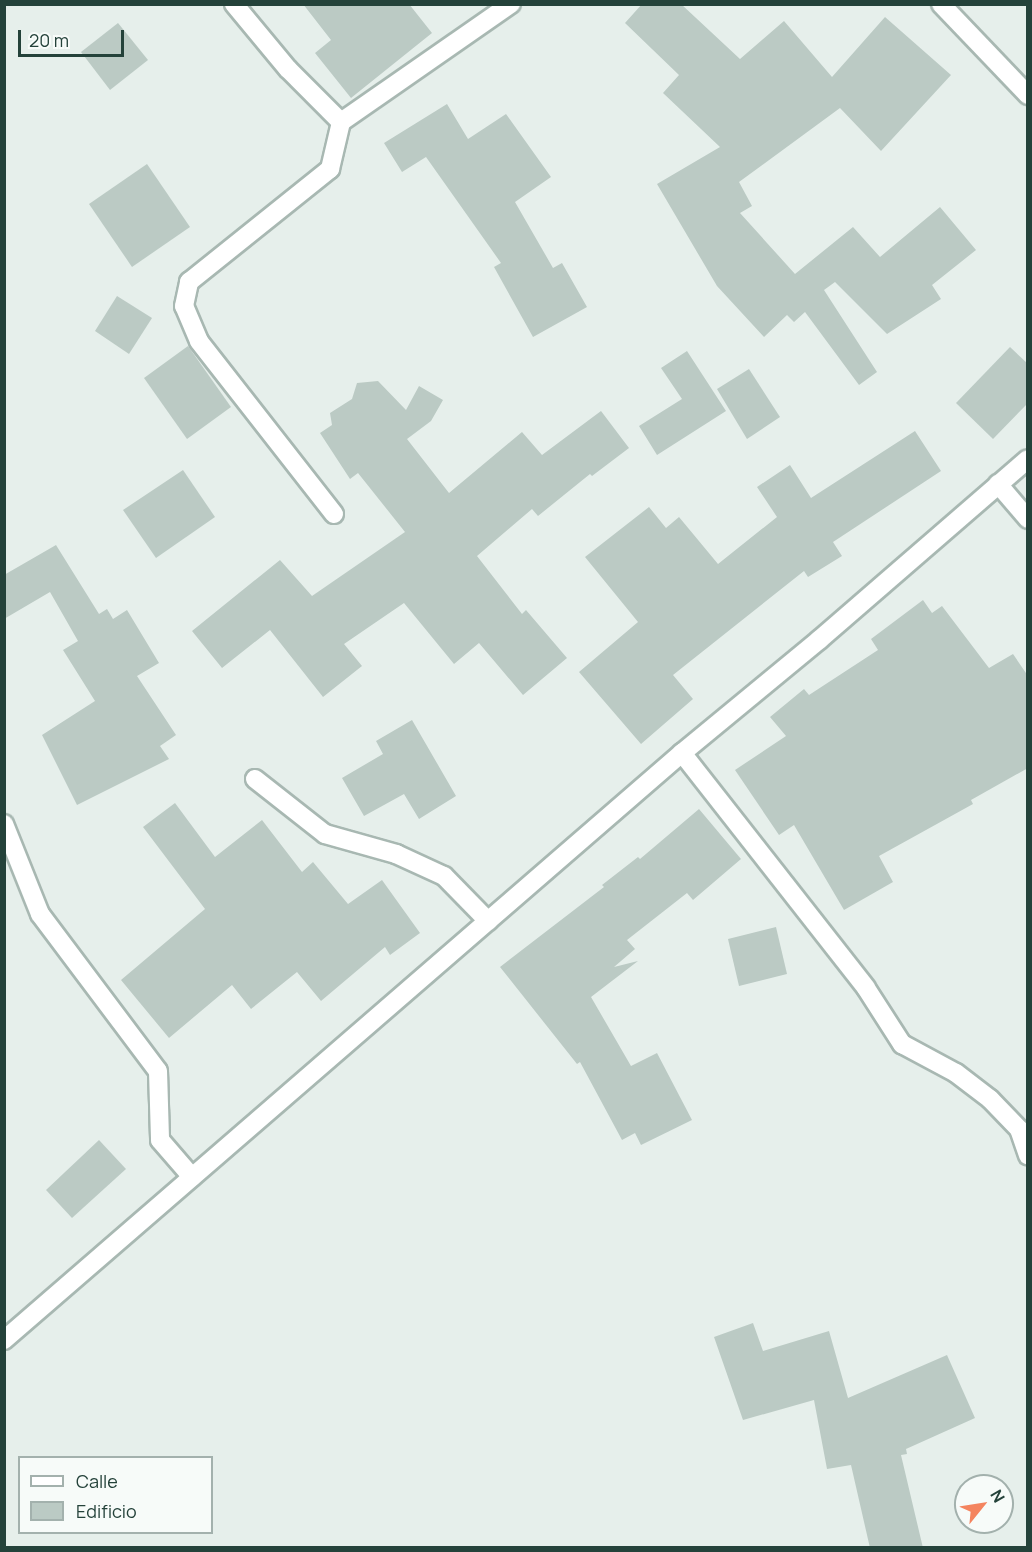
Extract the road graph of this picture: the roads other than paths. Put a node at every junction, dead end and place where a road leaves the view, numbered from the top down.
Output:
1 (234, 4) edge
2 (511, 4) edge
3 (941, 4) edge
4 (1028, 95) edge
5 (341, 122) junction
6 (1028, 459) edge
7 (998, 484) junction
8 (334, 514) dead end
9 (1028, 519) edge
10 (682, 753) junction
11 (255, 779) dead end
12 (4, 824) edge
13 (488, 921) junction
14 (1028, 1155) edge
15 (192, 1177) junction
16 (4, 1340) edge

1 - 5 street
2 - 5 street
3 - 4 street
5 - 8 street
6 - 7 street
7 - 9 street
7 - 10 street
10 - 13 street
10 - 14 street
11 - 13 street
12 - 15 street
13 - 15 street
15 - 16 street

